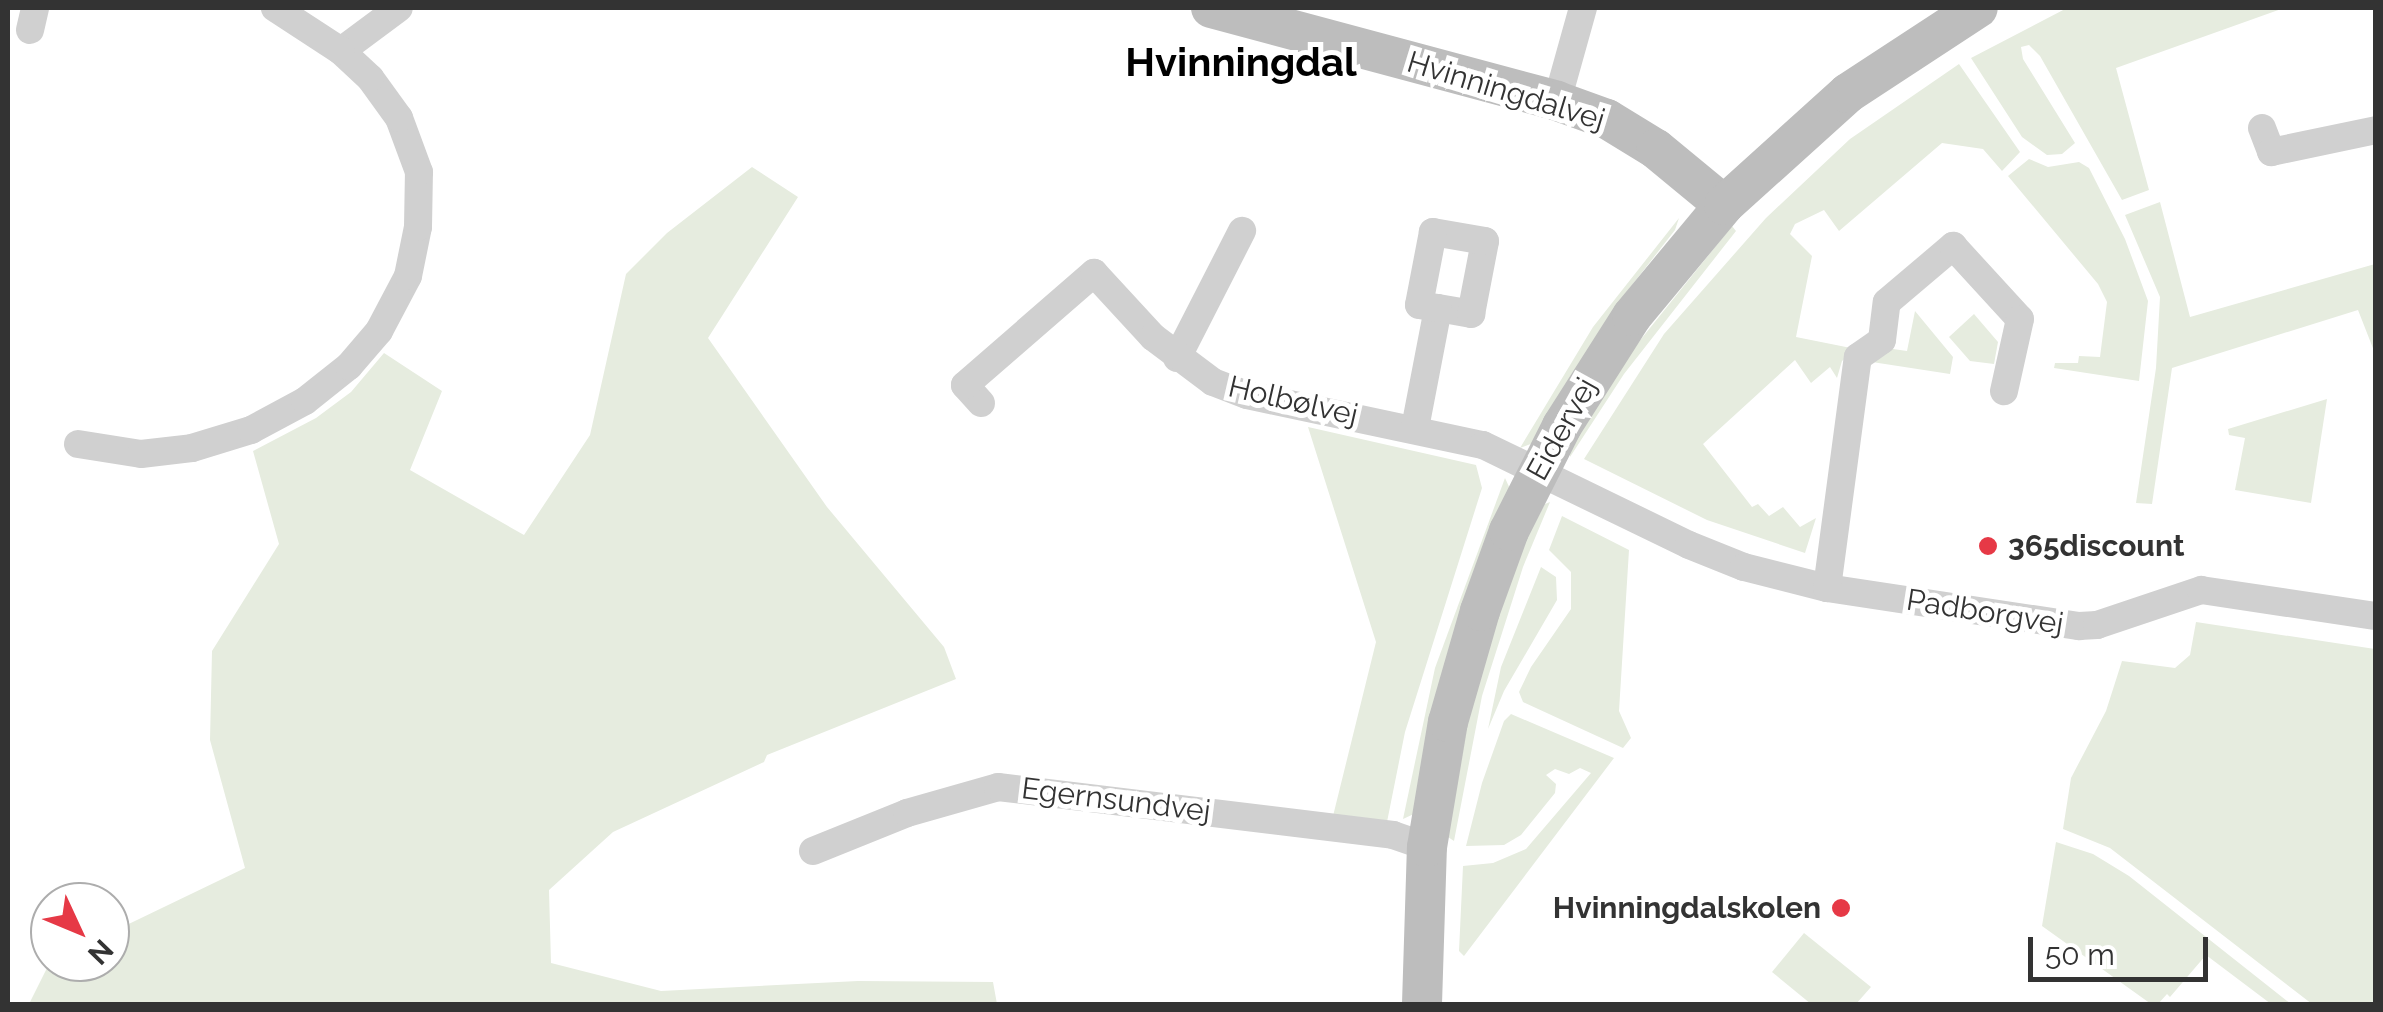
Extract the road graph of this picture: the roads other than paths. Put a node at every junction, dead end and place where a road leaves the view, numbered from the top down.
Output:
1 (275, 8) edge
2 (399, 8) edge
3 (1211, 8) edge
4 (1583, 8) edge
5 (1978, 8) edge
6 (1268, 15) edge
7 (341, 51) junction
8 (1557, 100) junction
9 (2262, 128) dead end
10 (2376, 130) edge
11 (1724, 206) junction
12 (1242, 230) dead end
13 (1438, 308) dead end
14 (1177, 358) junction
15 (2004, 390) dead end
16 (981, 403) dead end
17 (1415, 428) junction
18 (78, 444) dead end
19 (1538, 471) junction
20 (1827, 588) junction
21 (2376, 616) edge
22 (1427, 847) junction
23 (814, 850) dead end
24 (1422, 1004) edge

1 - 7 street
2 - 7 street
3 - 6 street, Hvinningdalvej
4 - 8 street
5 - 11 street, Eidervej
6 - 8 street, Hvinningdalvej
7 - 18 street
8 - 11 street, Hvinningdalvej
9 - 10 street
11 - 19 street, Eidervej
12 - 14 street
13 - 17 street
14 - 16 street, Holbølvej
14 - 17 street, Holbølvej
15 - 20 street
17 - 19 street, Holbølvej
19 - 20 street, Padborgvej
19 - 22 street, Eidervej
20 - 21 street, Padborgvej
22 - 23 street, Egernsundvej
22 - 24 street, Eidervej

